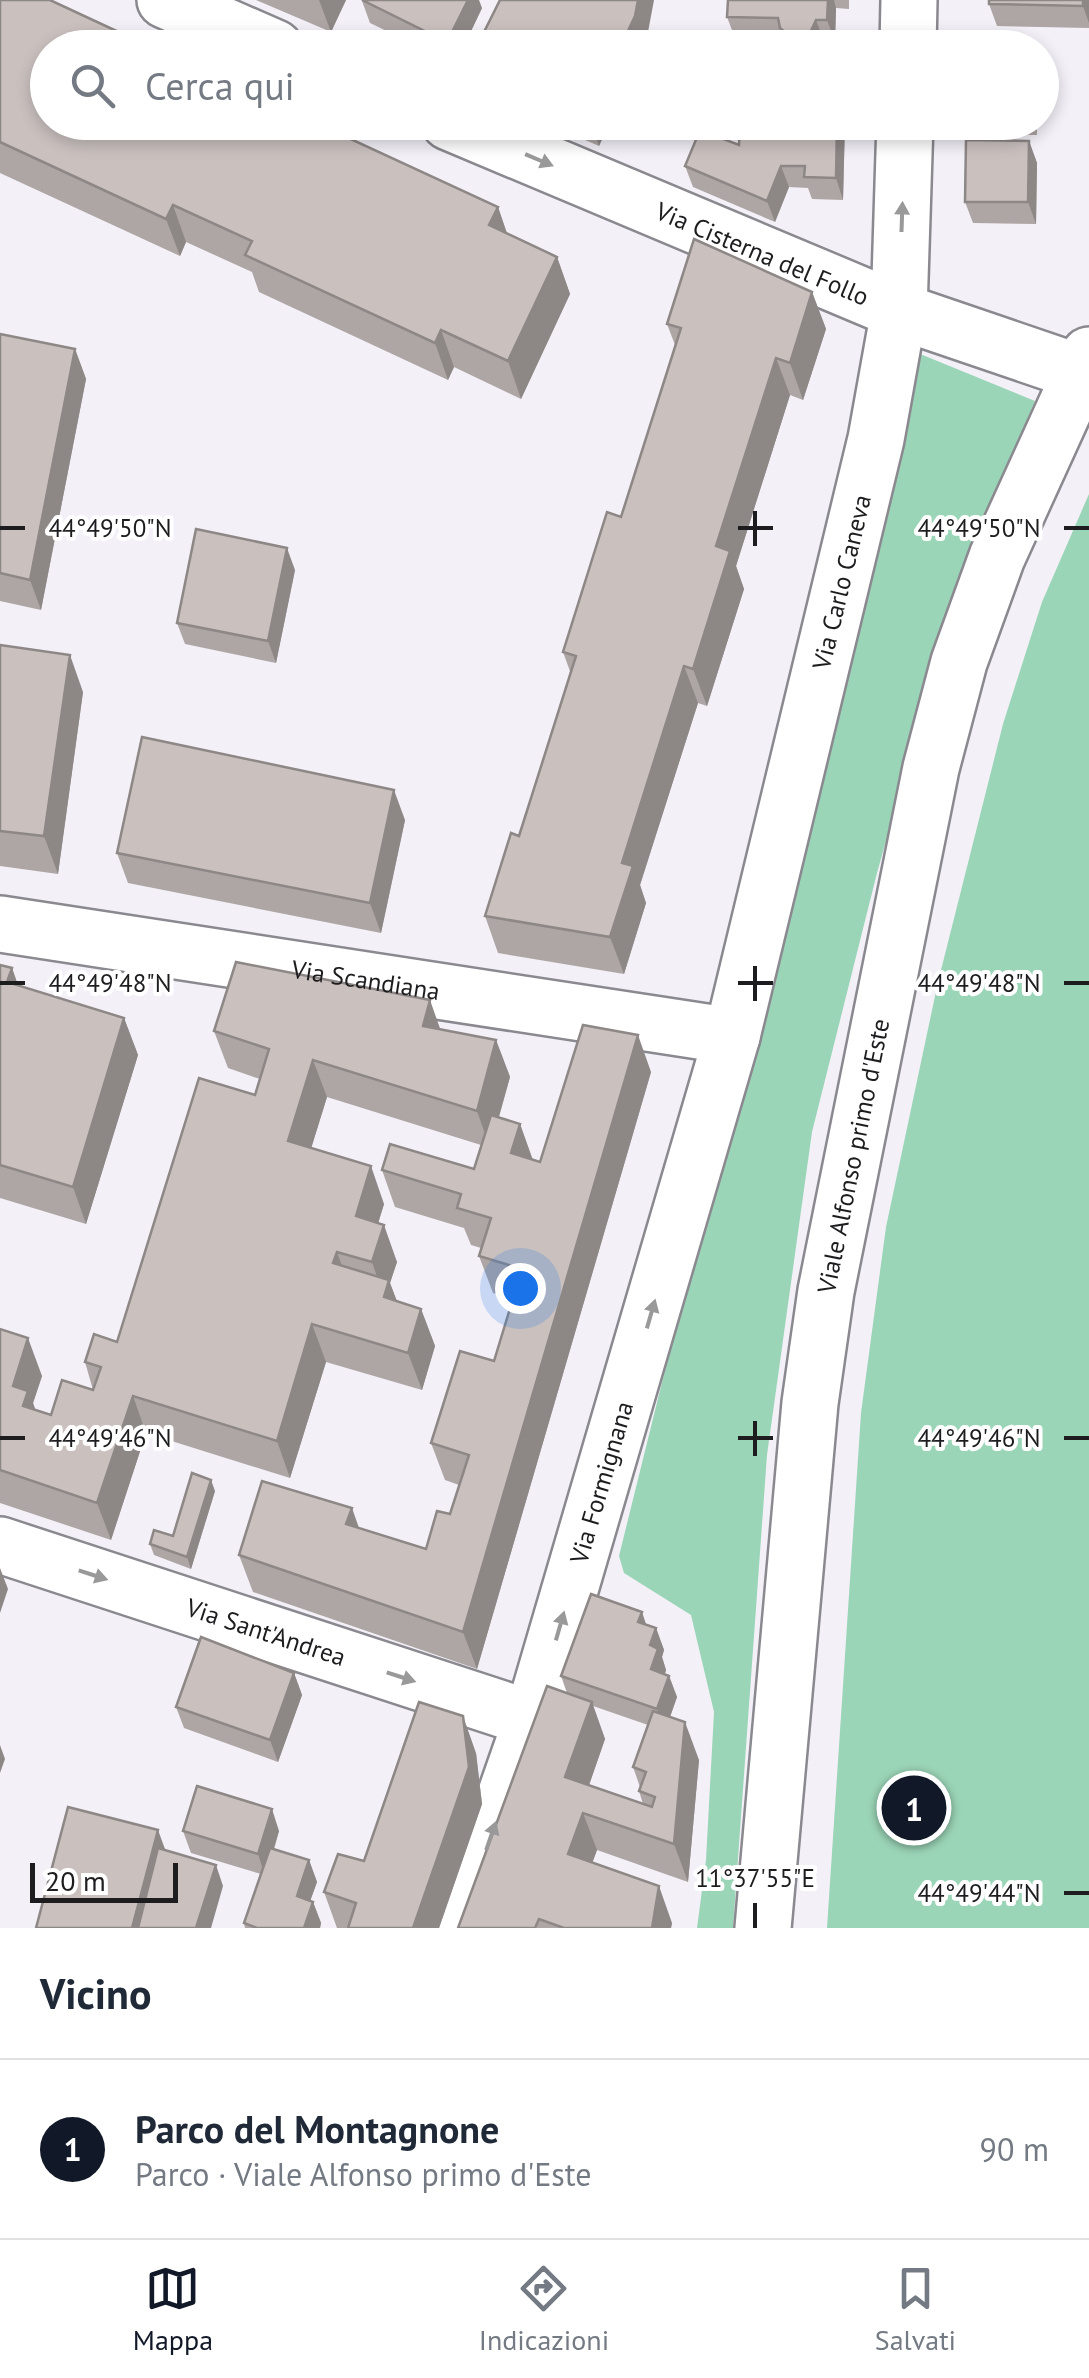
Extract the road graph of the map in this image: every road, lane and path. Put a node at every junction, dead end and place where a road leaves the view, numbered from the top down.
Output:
1 (165, 0) edge
2 (910, 0) edge
3 (234, 30) edge
4 (909, 30) edge
5 (491, 140) edge
6 (904, 140) edge
7 (899, 311) junction
8 (1085, 364) edge
9 (0, 924) edge
10 (732, 1036) junction
11 (0, 1545) edge
12 (532, 1720) junction
13 (458, 1928) edge
14 (763, 1928) edge

1 - 3 street
2 - 4 street
5 -> 7 street, Via Cisterna del Follo
7 -> 6 street, Via Carlo Caneva
7 - 8 street, Via Cisterna del Follo
7 - 10 street, Via Carlo Caneva
8 - 14 street, Viale Alfonso primo d'Este
9 - 10 street, Via Scandiana
12 -> 10 street, Via Formignana
11 -> 12 street, Via Sant'Andrea
13 -> 12 street, Via Formignana

